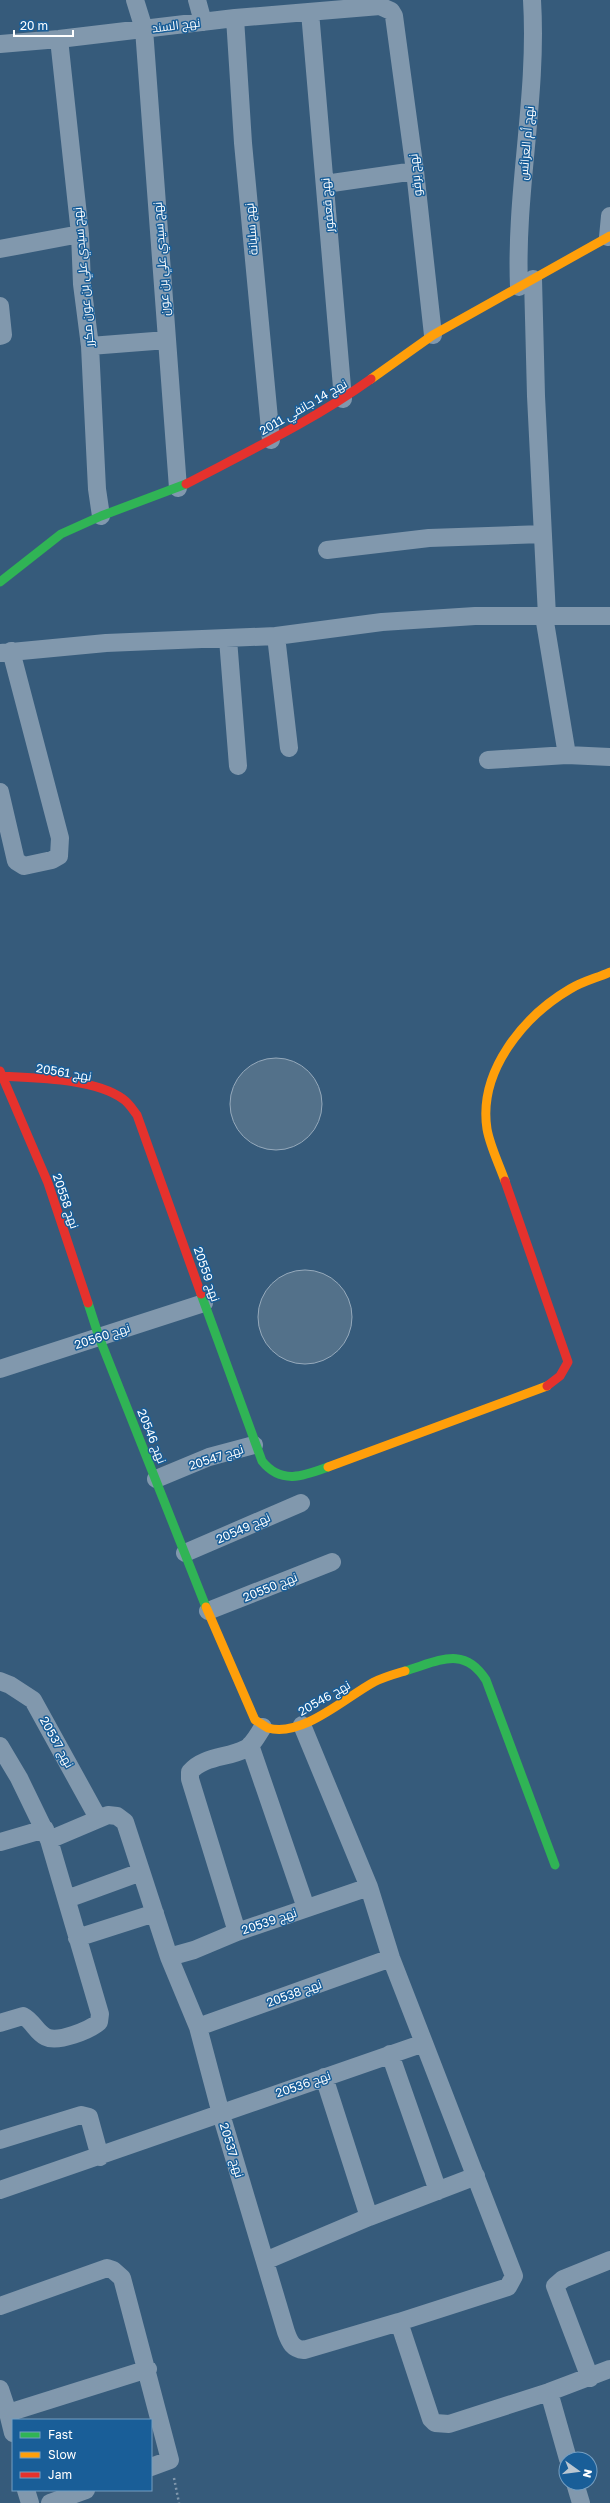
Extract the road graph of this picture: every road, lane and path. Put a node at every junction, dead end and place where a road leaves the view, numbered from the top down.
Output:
1 (197, 0) edge
2 (532, 0) edge
3 (135, 1) edge
4 (310, 12) junction
5 (394, 16) joint
6 (235, 18) junction
7 (203, 22) junction
8 (144, 29) junction
9 (59, 39) junction
10 (0, 44) edge
11 (415, 171) junction
12 (325, 184) junction
13 (610, 216) edge
14 (80, 234) junction
15 (609, 237) edge
16 (0, 249) edge
17 (526, 283) junction
18 (0, 306) edge
19 (433, 335) junction
20 (2, 336) edge
21 (167, 340) junction
22 (90, 346) junction
23 (343, 399) junction
24 (271, 440) junction
25 (178, 488) junction
26 (101, 516) junction
27 (543, 534) junction
28 (327, 550) dead end
29 (0, 582) edge
30 (545, 616) junction
31 (610, 616) edge
32 (276, 636) junction
33 (228, 639) junction
34 (5, 652) edge
35 (289, 748) dead end
36 (567, 755) junction
37 (610, 758) edge
38 (488, 760) dead end
39 (238, 766) dead end
40 (0, 792) edge
41 (610, 972) edge
42 (0, 1074) edge
43 (122, 1098) joint
44 (204, 1302) junction
45 (98, 1337) junction
46 (0, 1368) edge
47 (254, 1445) junction
48 (156, 1479) junction
49 (301, 1503) dead end
50 (186, 1553) junction
51 (332, 1562) dead end
52 (208, 1611) junction
53 (0, 1681) edge
54 (302, 1725) junction
55 (263, 1727) junction
56 (0, 1746) edge
57 (250, 1746) junction
58 (98, 1818) junction
59 (47, 1835) junction
60 (0, 1842) edge
61 (555, 1865) dead end
62 (141, 1872) junction
63 (369, 1887) junction
64 (67, 1898) junction
65 (306, 1908) junction
66 (155, 1913) junction
67 (237, 1932) junction
68 (77, 1938) junction
69 (391, 1958) junction
70 (172, 1963) junction
71 (0, 2023) edge
72 (198, 2027) junction
73 (424, 2044) junction
74 (390, 2054) junction
75 (324, 2077) junction
76 (221, 2114) junction
77 (0, 2140) edge
78 (100, 2157) junction
79 (476, 2176) junction
80 (0, 2190) edge
81 (438, 2191) junction
82 (369, 2217) junction
83 (265, 2260) junction
84 (610, 2260) edge
85 (0, 2306) edge
86 (399, 2322) junction
87 (148, 2369) junction
88 (610, 2369) edge
89 (590, 2378) junction
90 (0, 2389) edge
91 (549, 2392) junction
92 (8, 2413) junction
93 (12, 2428) edge
94 (566, 2451) edge
95 (170, 2460) junction
96 (152, 2467) edge
97 (26, 2491) edge
98 (83, 2491) edge
99 (577, 2491) edge
100 (30, 2503) edge
101 (50, 2503) edge
102 (179, 2503) edge
103 (581, 2503) edge

1 - 7 street
2 - 17 street, نهج أم العرائس
3 - 8 street, نهج سيدي علي بن عون
4 - 5 street, نهج السند
4 - 6 street, نهج السند
4 - 12 street, نهج قعفور
5 - 11 street, نهج برقو
6 - 7 street, نهج السند
6 - 24 street, نهج سليانة
7 - 8 street, نهج السند
8 - 9 street, نهج السند
8 - 21 street, نهج سيدي علي بن عون
9 - 10 street, نهج السند
9 - 14 street, نهج سيدي علي بن عون مكرر
11 - 12 street
11 - 19 street, نهج برقو
12 - 23 street, نهج قعفور
13 - 15 street
14 - 16 street
14 - 22 street, نهج سيدي علي بن عون مكرر
15 - 17 street, نهج 14 جانفي 2011
17 - 19 street, نهج 14 جانفي 2011
17 - 27 street, نهج أم العرائس
18 - 20 street
19 - 23 street, نهج 14 جانفي 2011
21 - 22 street
21 - 25 street, نهج سيدي علي بن عون
22 - 26 street, نهج سيدي علي بن عون مكرر
23 - 24 street, نهج 14 جانفي 2011
24 - 25 street, نهج 14 جانفي 2011
25 - 26 street, نهج 14 جانفي 2011
26 - 29 street, نهج 14 جانفي 2011
27 - 28 street
27 - 30 street, نهج أم العرائس
30 - 31 street
30 - 32 street
30 - 36 street, نهج أم العرائس
32 - 33 street
32 - 35 street
33 - 34 street
33 - 39 street
34 - 40 street
36 - 37 street
36 - 38 street
41 - 47 street, نهج 20559
42 - 43 street, نهج 20561
42 - 45 street, نهج 20558
43 - 44 street, نهج 20559
44 - 45 street, نهج 20560
44 - 47 street, نهج 20559
45 - 46 street, نهج 20560
45 - 48 street, نهج 20546
47 - 48 street, نهج 20547
48 - 50 street, نهج 20546
49 - 50 street, نهج 20549
50 - 52 street, نهج 20546
51 - 52 street, نهج 20550
52 - 55 street, نهج 20546
53 - 58 street, نهج 20537
54 - 55 street, نهج 20546
54 - 61 street, نهج 20546
54 - 63 street
55 - 57 street
56 - 59 street
57 - 65 street
57 - 67 street
58 - 59 street
58 - 62 street, نهج 20537
59 - 60 street
59 - 64 street
62 - 64 street
62 - 66 street, نهج 20537
63 - 65 street, نهج 20539
63 - 69 street
64 - 68 street
65 - 67 street, نهج 20539
66 - 68 street
66 - 70 street, نهج 20537
67 - 70 street, نهج 20539
68 - 71 street
69 - 72 street, نهج 20538
69 - 73 street
70 - 72 street, نهج 20537
72 - 76 street, نهج 20537
73 - 74 street, نهج 20536
73 - 79 street
74 - 75 street, نهج 20536
74 - 81 street
75 - 76 street, نهج 20536
75 - 82 street
76 - 78 street, نهج 20536
76 - 83 street, نهج 20537
77 - 78 street
78 - 80 street, نهج 20536
79 - 81 street
79 - 86 street, نهج 20537
81 - 82 street
82 - 83 street
83 - 86 street, نهج 20537
84 - 89 street
85 - 87 street
86 - 91 street
87 - 92 street
87 - 95 street
88 - 89 street
89 - 91 street
90 - 92 street
91 - 94 street
92 - 93 street
95 - 96 street
95 - 102 path
97 - 100 street
98 - 101 street
99 - 103 street

